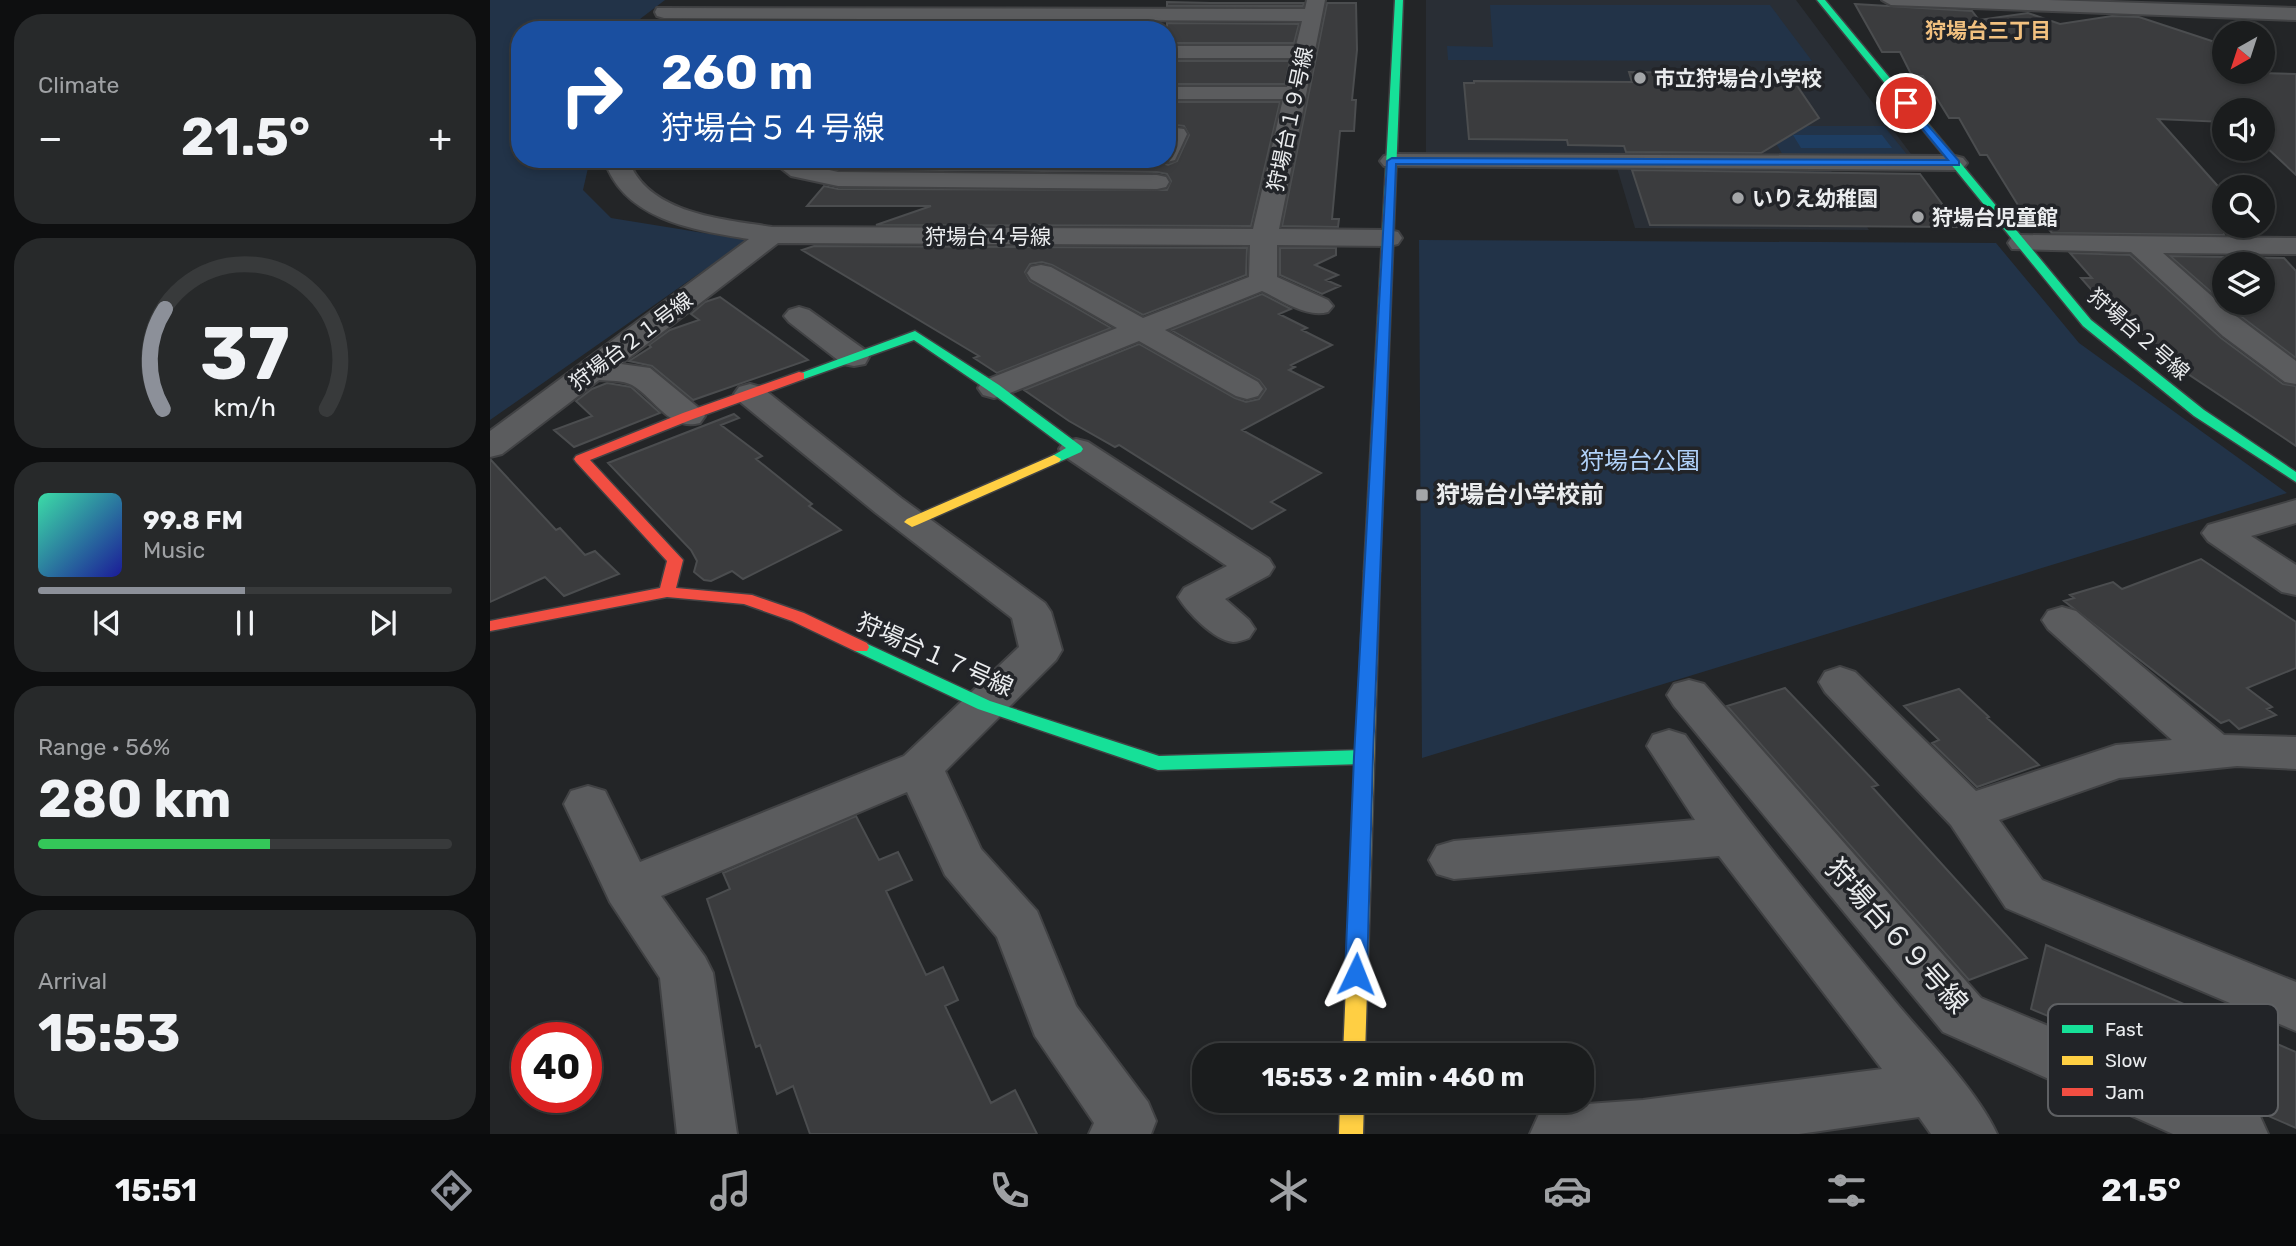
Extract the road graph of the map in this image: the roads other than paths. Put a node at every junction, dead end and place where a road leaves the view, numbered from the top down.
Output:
1 (684, 0) edge
2 (1399, 0) edge
3 (1821, 0) edge
4 (1891, 0) edge
5 (2256, 0) edge
6 (1315, 7) edge
7 (2272, 13) junction
8 (1004, 15) junction
9 (2296, 15) edge
10 (660, 21) edge
11 (999, 21) edge
12 (2296, 34) edge
13 (1176, 52) edge
14 (1305, 52) junction
15 (1176, 93) edge
16 (1296, 93) junction
17 (1392, 161) junction
18 (1955, 163) junction
19 (617, 168) edge
20 (795, 168) edge
21 (1162, 168) edge
22 (1153, 192) edge
23 (772, 235) junction
24 (1264, 238) junction
25 (1389, 238) junction
26 (2021, 243) junction
27 (2138, 244) junction
28 (2296, 246) edge
29 (1041, 272) dead end
30 (1263, 281) junction
31 (1318, 306) dead end
32 (799, 316) dead end
33 (1143, 329) junction
34 (854, 356) junction
35 (593, 370) junction
36 (2296, 375) edge
37 (994, 388) junction
38 (1247, 389) dead end
39 (750, 394) junction
40 (688, 416) junction
41 (490, 447) edge
42 (1076, 449) junction
43 (2296, 478) edge
44 (2296, 511) edge
45 (912, 522) junction
46 (2296, 583) edge
47 (667, 592) junction
48 (2062, 620) dead end
49 (490, 626) edge
50 (1235, 629) dead end
51 (1840, 682) dead end
52 (1689, 695) dead end
53 (984, 705) junction
54 (1669, 746) dead end
55 (2215, 752) junction
56 (2296, 753) edge
57 (1363, 757) junction
58 (920, 768) junction
59 (588, 804) dead end
60 (1968, 812) junction
61 (1731, 836) junction
62 (1454, 860) dead end
63 (628, 888) junction
64 (2296, 1007) edge
65 (1354, 1043) edge
66 (2048, 1052) edge
67 (1934, 1089) junction
68 (1352, 1113) edge
69 (2196, 1116) edge
70 (1644, 1131) edge
71 (707, 1134) edge
72 (1119, 1134) edge
73 (1351, 1134) edge
74 (1560, 1134) edge
75 (1967, 1134) edge
76 (2238, 1134) edge

1 - 10 street
2 - 17 street
3 - 18 street, 狩場台２号線
4 - 7 street
5 - 7 street
6 - 8 street
6 - 14 street, 狩場台１９号線
7 - 9 street
7 - 12 street
8 - 10 street
8 - 11 street
13 - 14 street
14 - 16 street, 狩場台１９号線
15 - 16 street
16 - 24 street, 狩場台１９号線
17 - 18 street
17 - 25 street
18 - 26 street, 狩場台２号線
19 - 23 street, 狩場台４号線
20 - 22 street
21 - 22 street
22 - 23 street, 狩場台４号線
22 - 24 street, 狩場台４号線
23 - 35 street, 狩場台２１号線
24 - 25 street, 狩場台４号線
24 - 30 street, 狩場台１９号線
25 - 57 street
26 - 27 street
26 - 43 street, 狩場台２号線
27 - 28 street
27 - 36 street
29 - 33 street
30 - 31 street
30 - 33 street
32 - 34 street
33 - 37 street
33 - 38 street
34 - 37 street
34 - 39 street
35 - 40 street
35 - 41 street, 狩場台２１号線
37 - 42 street
39 - 40 street
39 - 45 street
40 - 47 street
42 - 45 street
42 - 50 street
44 - 46 street
45 - 53 street
47 - 49 street, 狩場台１７号線
47 - 53 street, 狩場台１７号線
48 - 55 street
51 - 60 street
52 - 66 street, 狩場台６９号線
53 - 57 street, 狩場台１７号線
53 - 58 street
54 - 61 street
55 - 56 street
55 - 60 street
57 - 65 street
58 - 63 street
58 - 72 street
59 - 63 street
60 - 64 street
61 - 62 street
61 - 67 street
63 - 71 street
67 - 70 street
67 - 75 street
68 - 73 street
69 - 76 street, 狩場台６９号線
70 - 74 street

